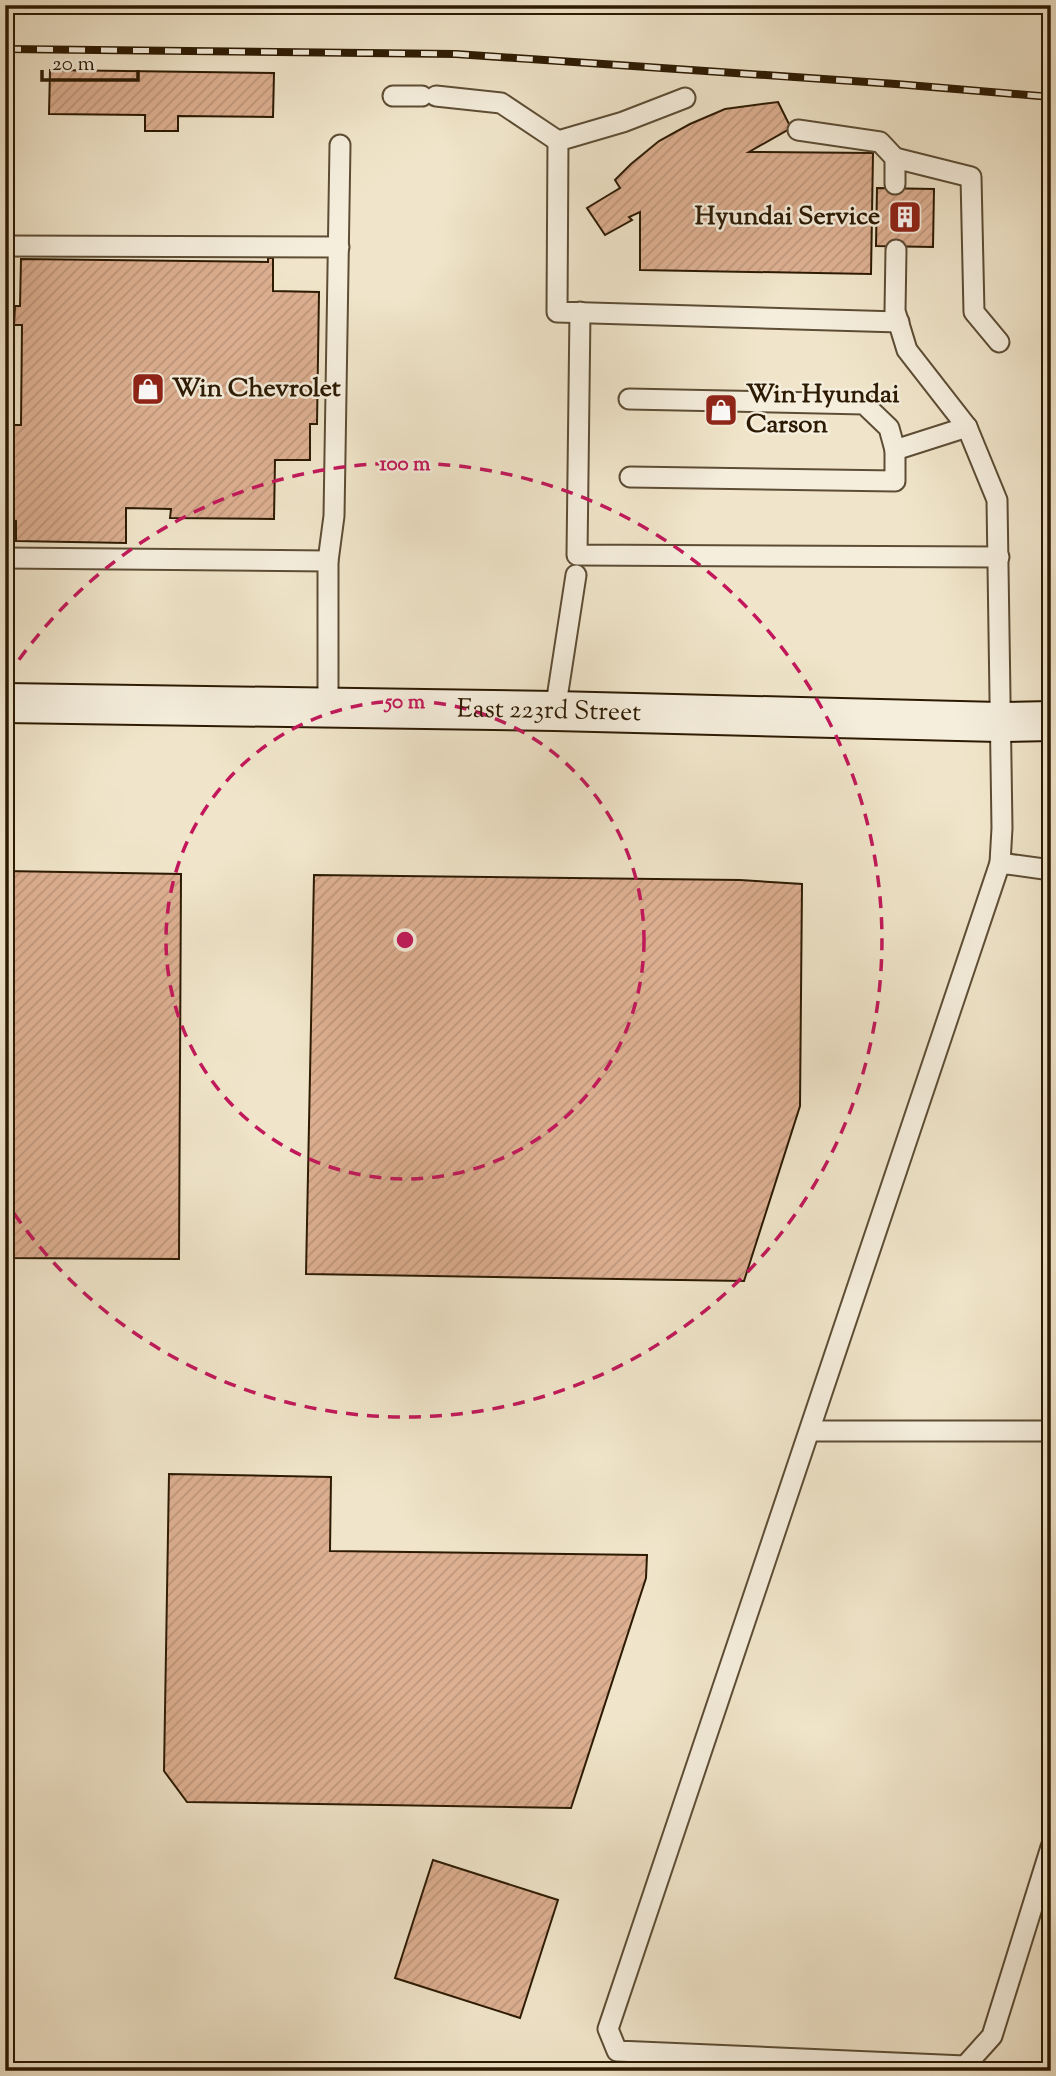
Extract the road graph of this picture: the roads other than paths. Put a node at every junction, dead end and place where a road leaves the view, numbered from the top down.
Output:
1 (393, 96) dead end
2 (685, 98) dead end
3 (798, 131) dead end
4 (558, 141) junction
5 (340, 145) dead end
6 (895, 158) junction
7 (895, 184) dead end
8 (5, 246) edge
9 (339, 247) junction
10 (895, 250) dead end
11 (580, 312) junction
12 (899, 322) junction
13 (999, 342) dead end
14 (629, 398) dead end
15 (967, 427) junction
16 (895, 450) junction
17 (630, 477) dead end
18 (999, 557) junction
19 (5, 558) edge
20 (328, 561) junction
21 (577, 565) junction
22 (5, 702) edge
23 (328, 708) junction
24 (555, 711) junction
25 (1051, 720) edge
26 (999, 722) junction
27 (1000, 863) junction
28 (1051, 870) edge
29 (810, 1431) junction
30 (1051, 1431) edge
31 (1051, 1847) edge

1 - 4 lane
2 - 4 lane
3 - 6 lane
4 - 11 lane
5 - 9 lane
6 - 7 lane
6 - 13 lane
8 - 9 lane
9 - 20 lane
10 - 12 lane
11 - 12 lane
11 - 21 lane
12 - 15 lane
14 - 16 lane
15 - 16 lane
15 - 18 lane
16 - 17 lane
18 - 21 lane
18 - 26 lane
19 - 20 lane
20 - 23 lane
21 - 24 lane
22 - 23 main road, East 223rd Street
23 - 24 main road, East 223rd Street
24 - 26 main road, East 223rd Street
25 - 26 main road, East 223rd Street
26 - 27 lane
27 - 28 lane
27 - 29 lane
29 - 30 lane
29 - 31 lane

